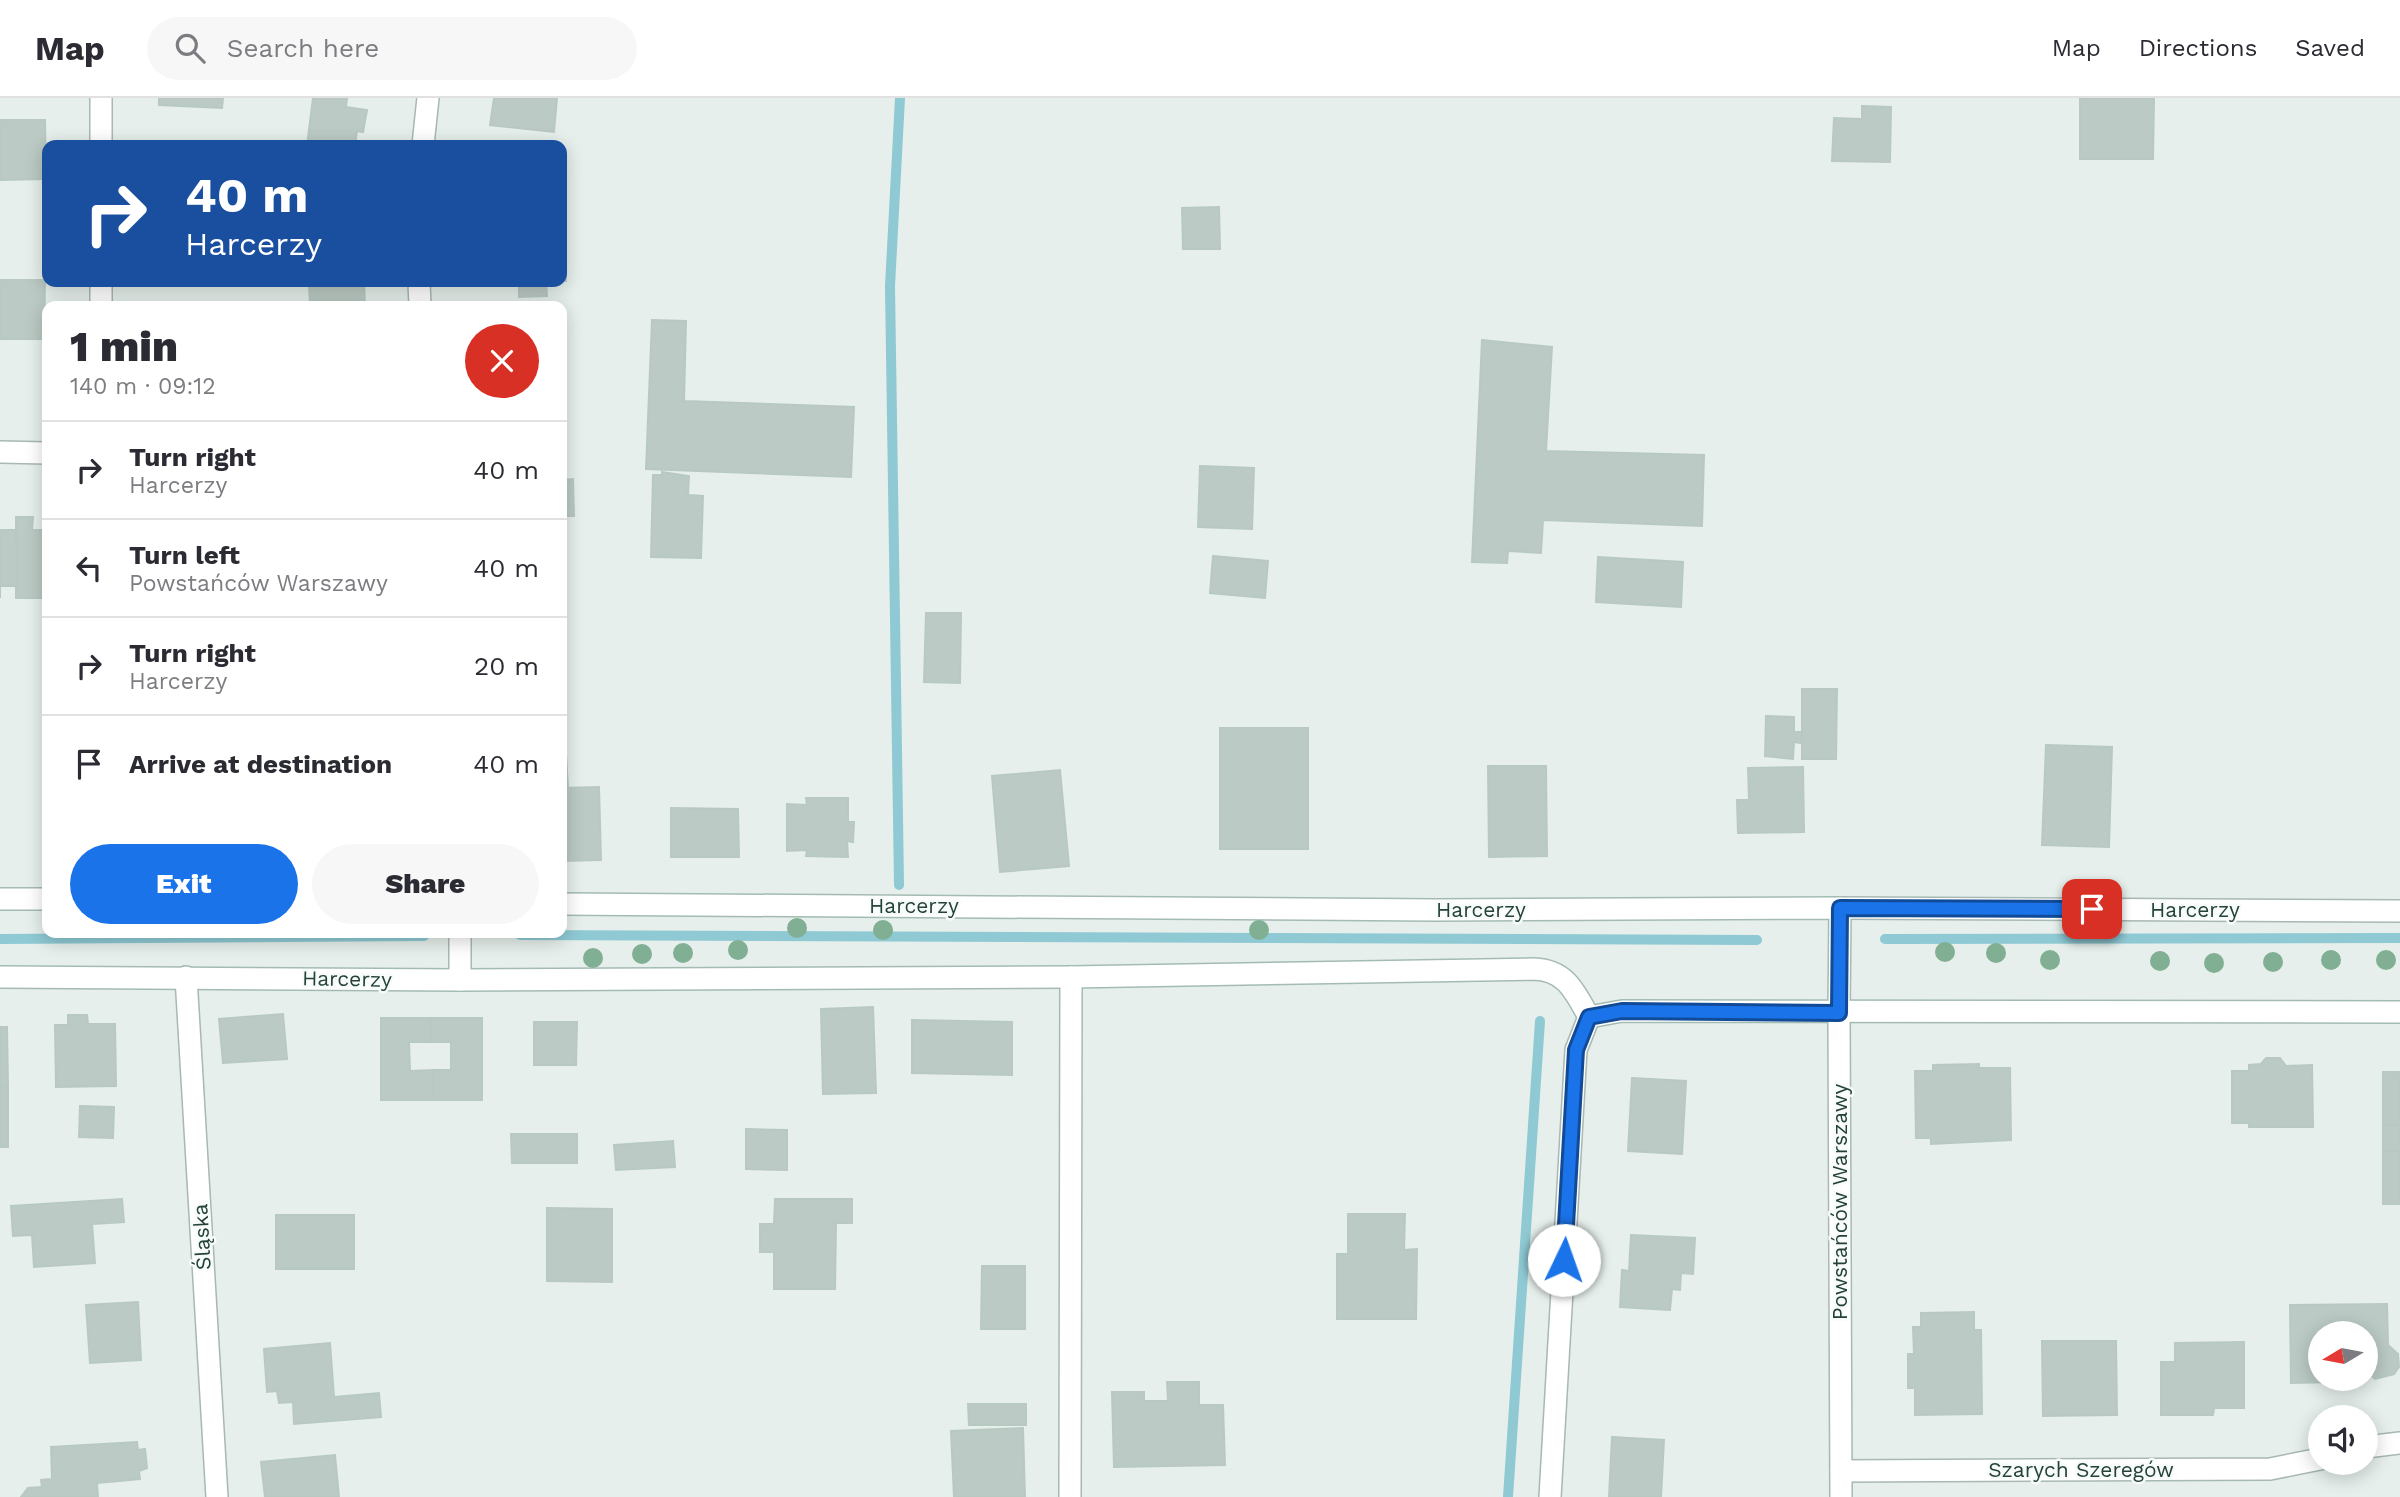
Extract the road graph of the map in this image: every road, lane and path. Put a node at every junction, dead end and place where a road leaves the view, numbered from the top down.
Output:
1 (101, 98) edge
2 (428, 98) edge
3 (101, 140) edge
4 (424, 140) edge
5 (0, 453) edge
6 (42, 453) edge
7 (0, 899) edge
8 (42, 899) edge
9 (567, 904) edge
10 (1840, 908) junction
11 (2400, 911) edge
12 (460, 938) edge
13 (0, 977) edge
14 (186, 977) junction
15 (1071, 977) junction
16 (460, 980) junction
17 (2400, 1012) edge
18 (1839, 1013) junction
19 (1589, 1017) junction
20 (2400, 1443) edge
21 (2378, 1446) edge
22 (2308, 1461) edge
23 (1841, 1471) junction
24 (217, 1497) edge
25 (1070, 1497) edge
26 (1550, 1497) edge
27 (1841, 1497) edge

1 - 3 street
2 - 4 street
5 - 6 street
7 - 8 street
9 - 10 street, Harcerzy
10 - 11 street, Harcerzy
10 - 18 street, Powstańców Warszawy
12 - 16 street
13 - 14 street, Harcerzy
14 - 16 street, Harcerzy
14 - 24 street, Śląska
15 - 16 street, Harcerzy
15 - 19 street, Harcerzy
15 - 25 street
17 - 18 street
18 - 19 street
18 - 23 street, Powstańców Warszawy
19 - 26 street
20 - 21 street
22 - 23 street, Szarych Szeregów
23 - 27 street, Powstańców Warszawy

